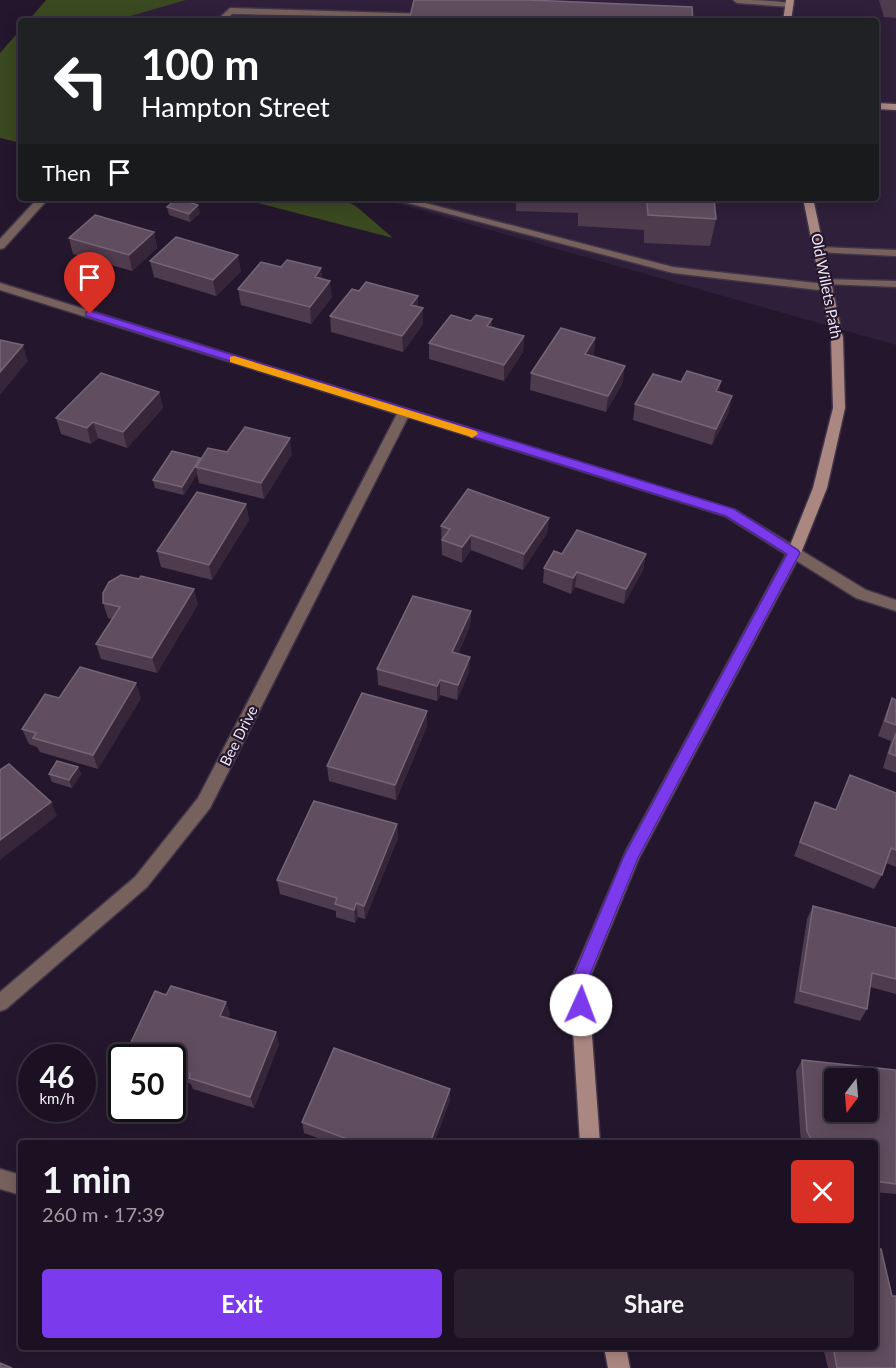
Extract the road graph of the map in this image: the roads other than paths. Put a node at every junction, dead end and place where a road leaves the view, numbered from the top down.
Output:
1 (737, 0) edge
2 (790, 2) edge
3 (281, 16) edge
4 (346, 17) edge
5 (439, 17) edge
6 (223, 18) edge
7 (787, 18) edge
8 (879, 106) edge
9 (896, 106) edge
10 (41, 201) edge
11 (406, 201) edge
12 (809, 201) edge
13 (0, 246) edge
14 (819, 250) junction
15 (896, 253) edge
16 (826, 284) junction
17 (896, 284) edge
18 (0, 286) edge
19 (404, 413) junction
20 (794, 553) junction
21 (896, 606) edge
22 (0, 1003) edge
23 (590, 1140) edge
24 (0, 1179) edge
25 (18, 1184) edge
26 (616, 1350) edge
27 (619, 1368) edge

1 - 2 street
2 - 7 main road
3 - 4 street
3 - 6 street
4 - 5 street
8 - 9 main road
10 - 13 street
11 - 16 street
12 - 14 main road, Old Willets Path
14 - 15 street
14 - 16 main road, Old Willets Path
16 - 17 street
16 - 20 main road, Old Willets Path
18 - 19 street
19 - 20 street
19 - 22 street, Bee Drive
20 - 21 street
20 - 23 main road, Old Willets Path
24 - 25 street
26 - 27 main road

